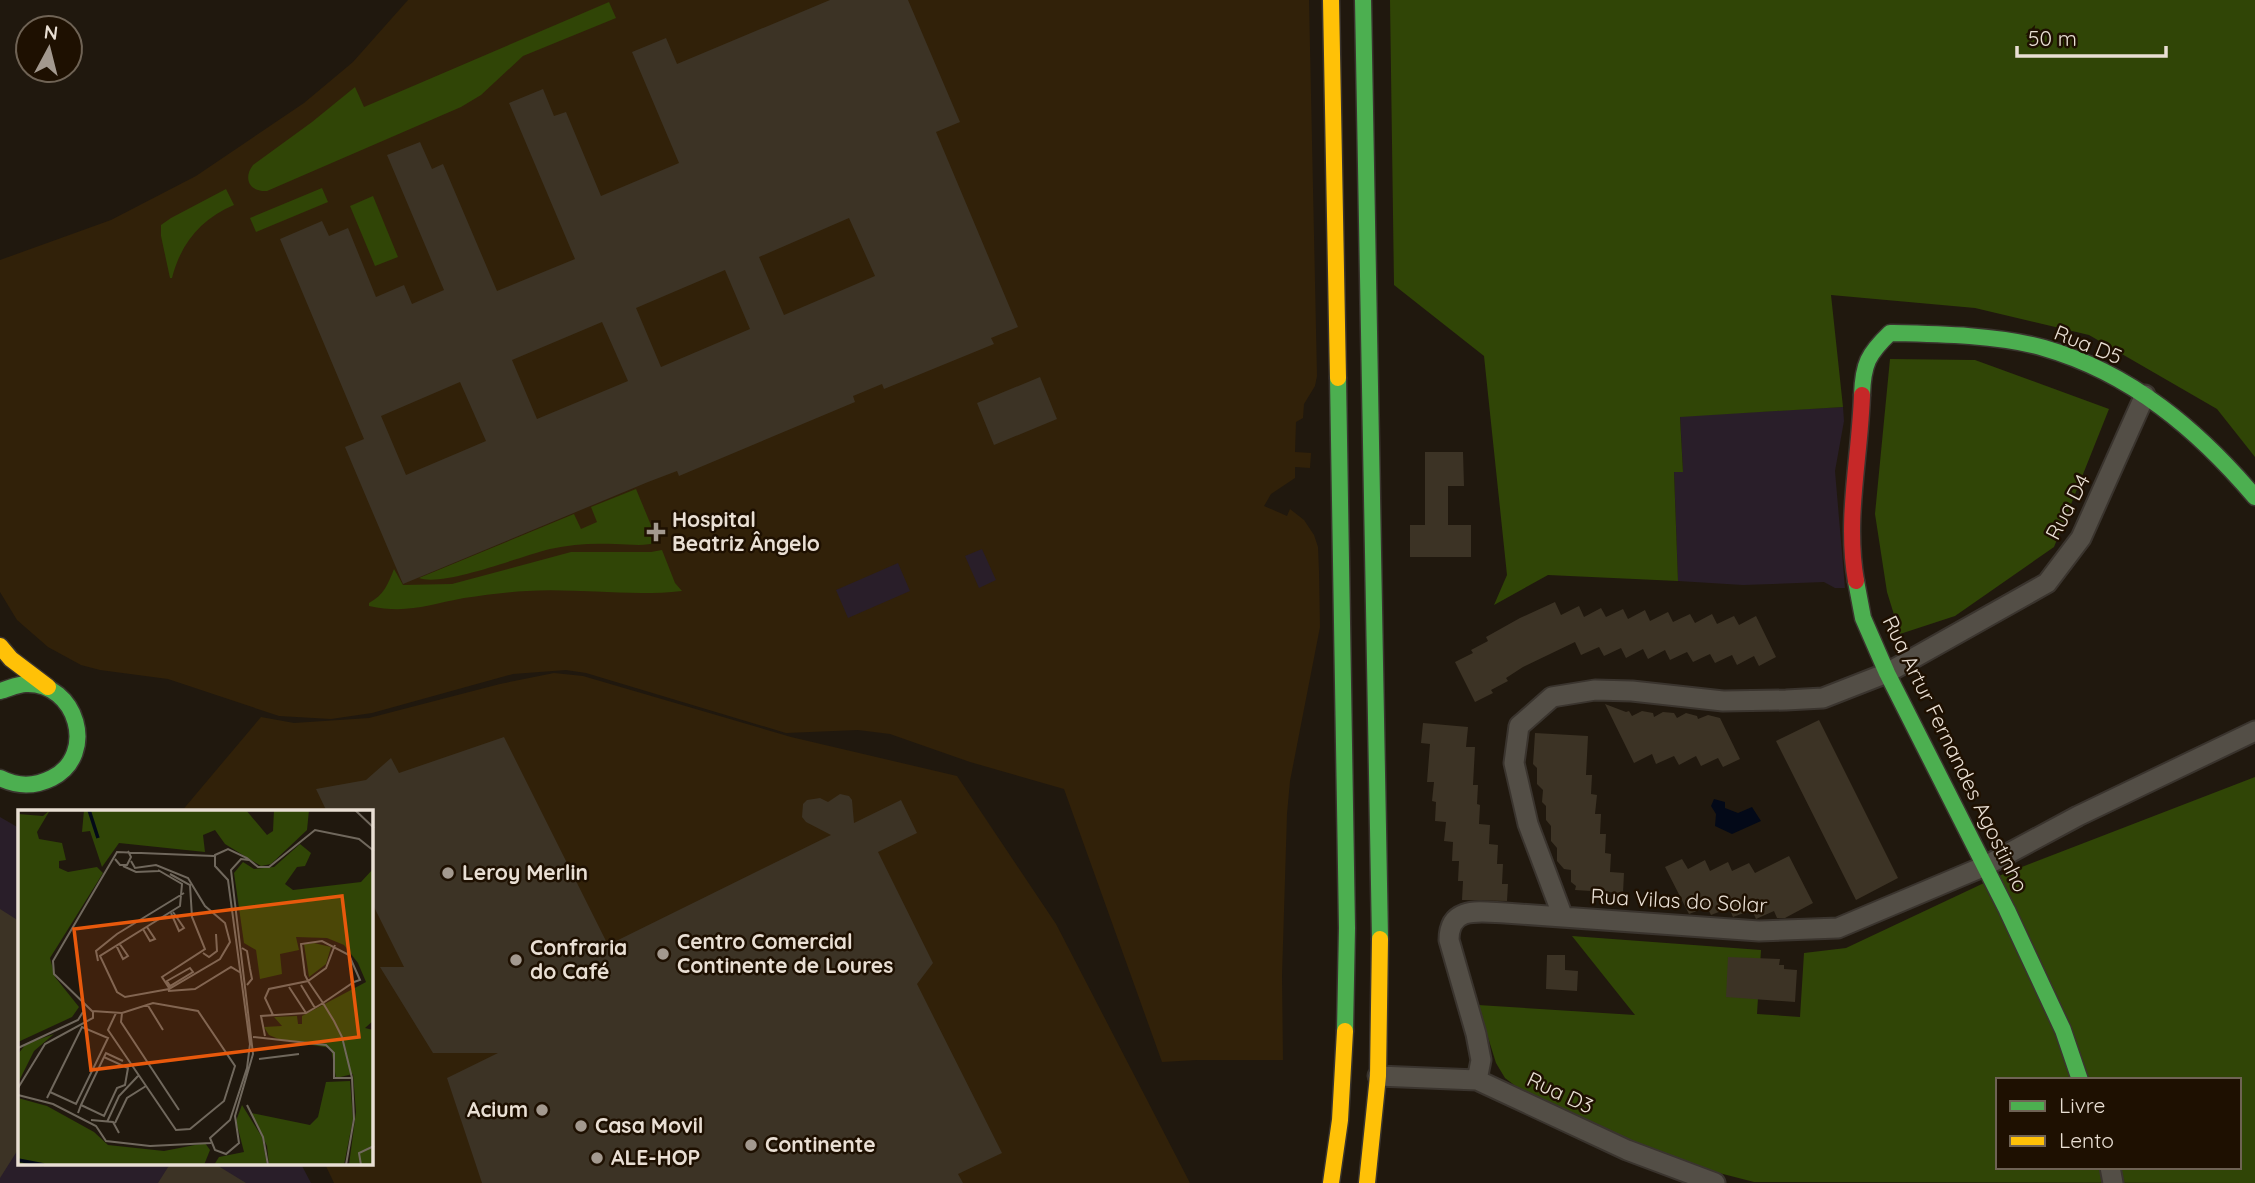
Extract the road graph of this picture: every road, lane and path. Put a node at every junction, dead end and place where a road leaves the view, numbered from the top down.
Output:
1 (1331, 0) edge
2 (1363, 0) edge
3 (1870, 352) joint
4 (2145, 395) junction
5 (2255, 497) edge
6 (0, 646) edge
7 (1887, 673) junction
8 (49, 688) junction
9 (0, 691) edge
10 (2255, 731) edge
11 (0, 778) edge
12 (1985, 866) junction
13 (1563, 917) junction
14 (1378, 1076) junction
15 (2079, 1078) edge
16 (1477, 1080) junction
17 (1331, 1183) edge
18 (1367, 1183) edge
19 (1715, 1183) edge

1 - 17 main road
2 - 14 main road
3 - 4 main road, Rua D5
3 - 7 main road, Rua Artur Fernandes Agostinho
4 - 5 main road, Rua D5
4 - 7 street, Rua D4
6 - 8 main road
7 - 12 main road, Rua Artur Fernandes Agostinho
7 - 13 street, Rua Vilas do Solar
8 - 9 main road
8 - 11 main road
10 - 12 street
12 - 13 street, Rua Vilas do Solar
12 - 15 main road, Rua Artur Fernandes Agostinho
13 - 16 street
14 - 16 street, Rua D3
14 - 18 main road
16 - 19 street, Rua D3

